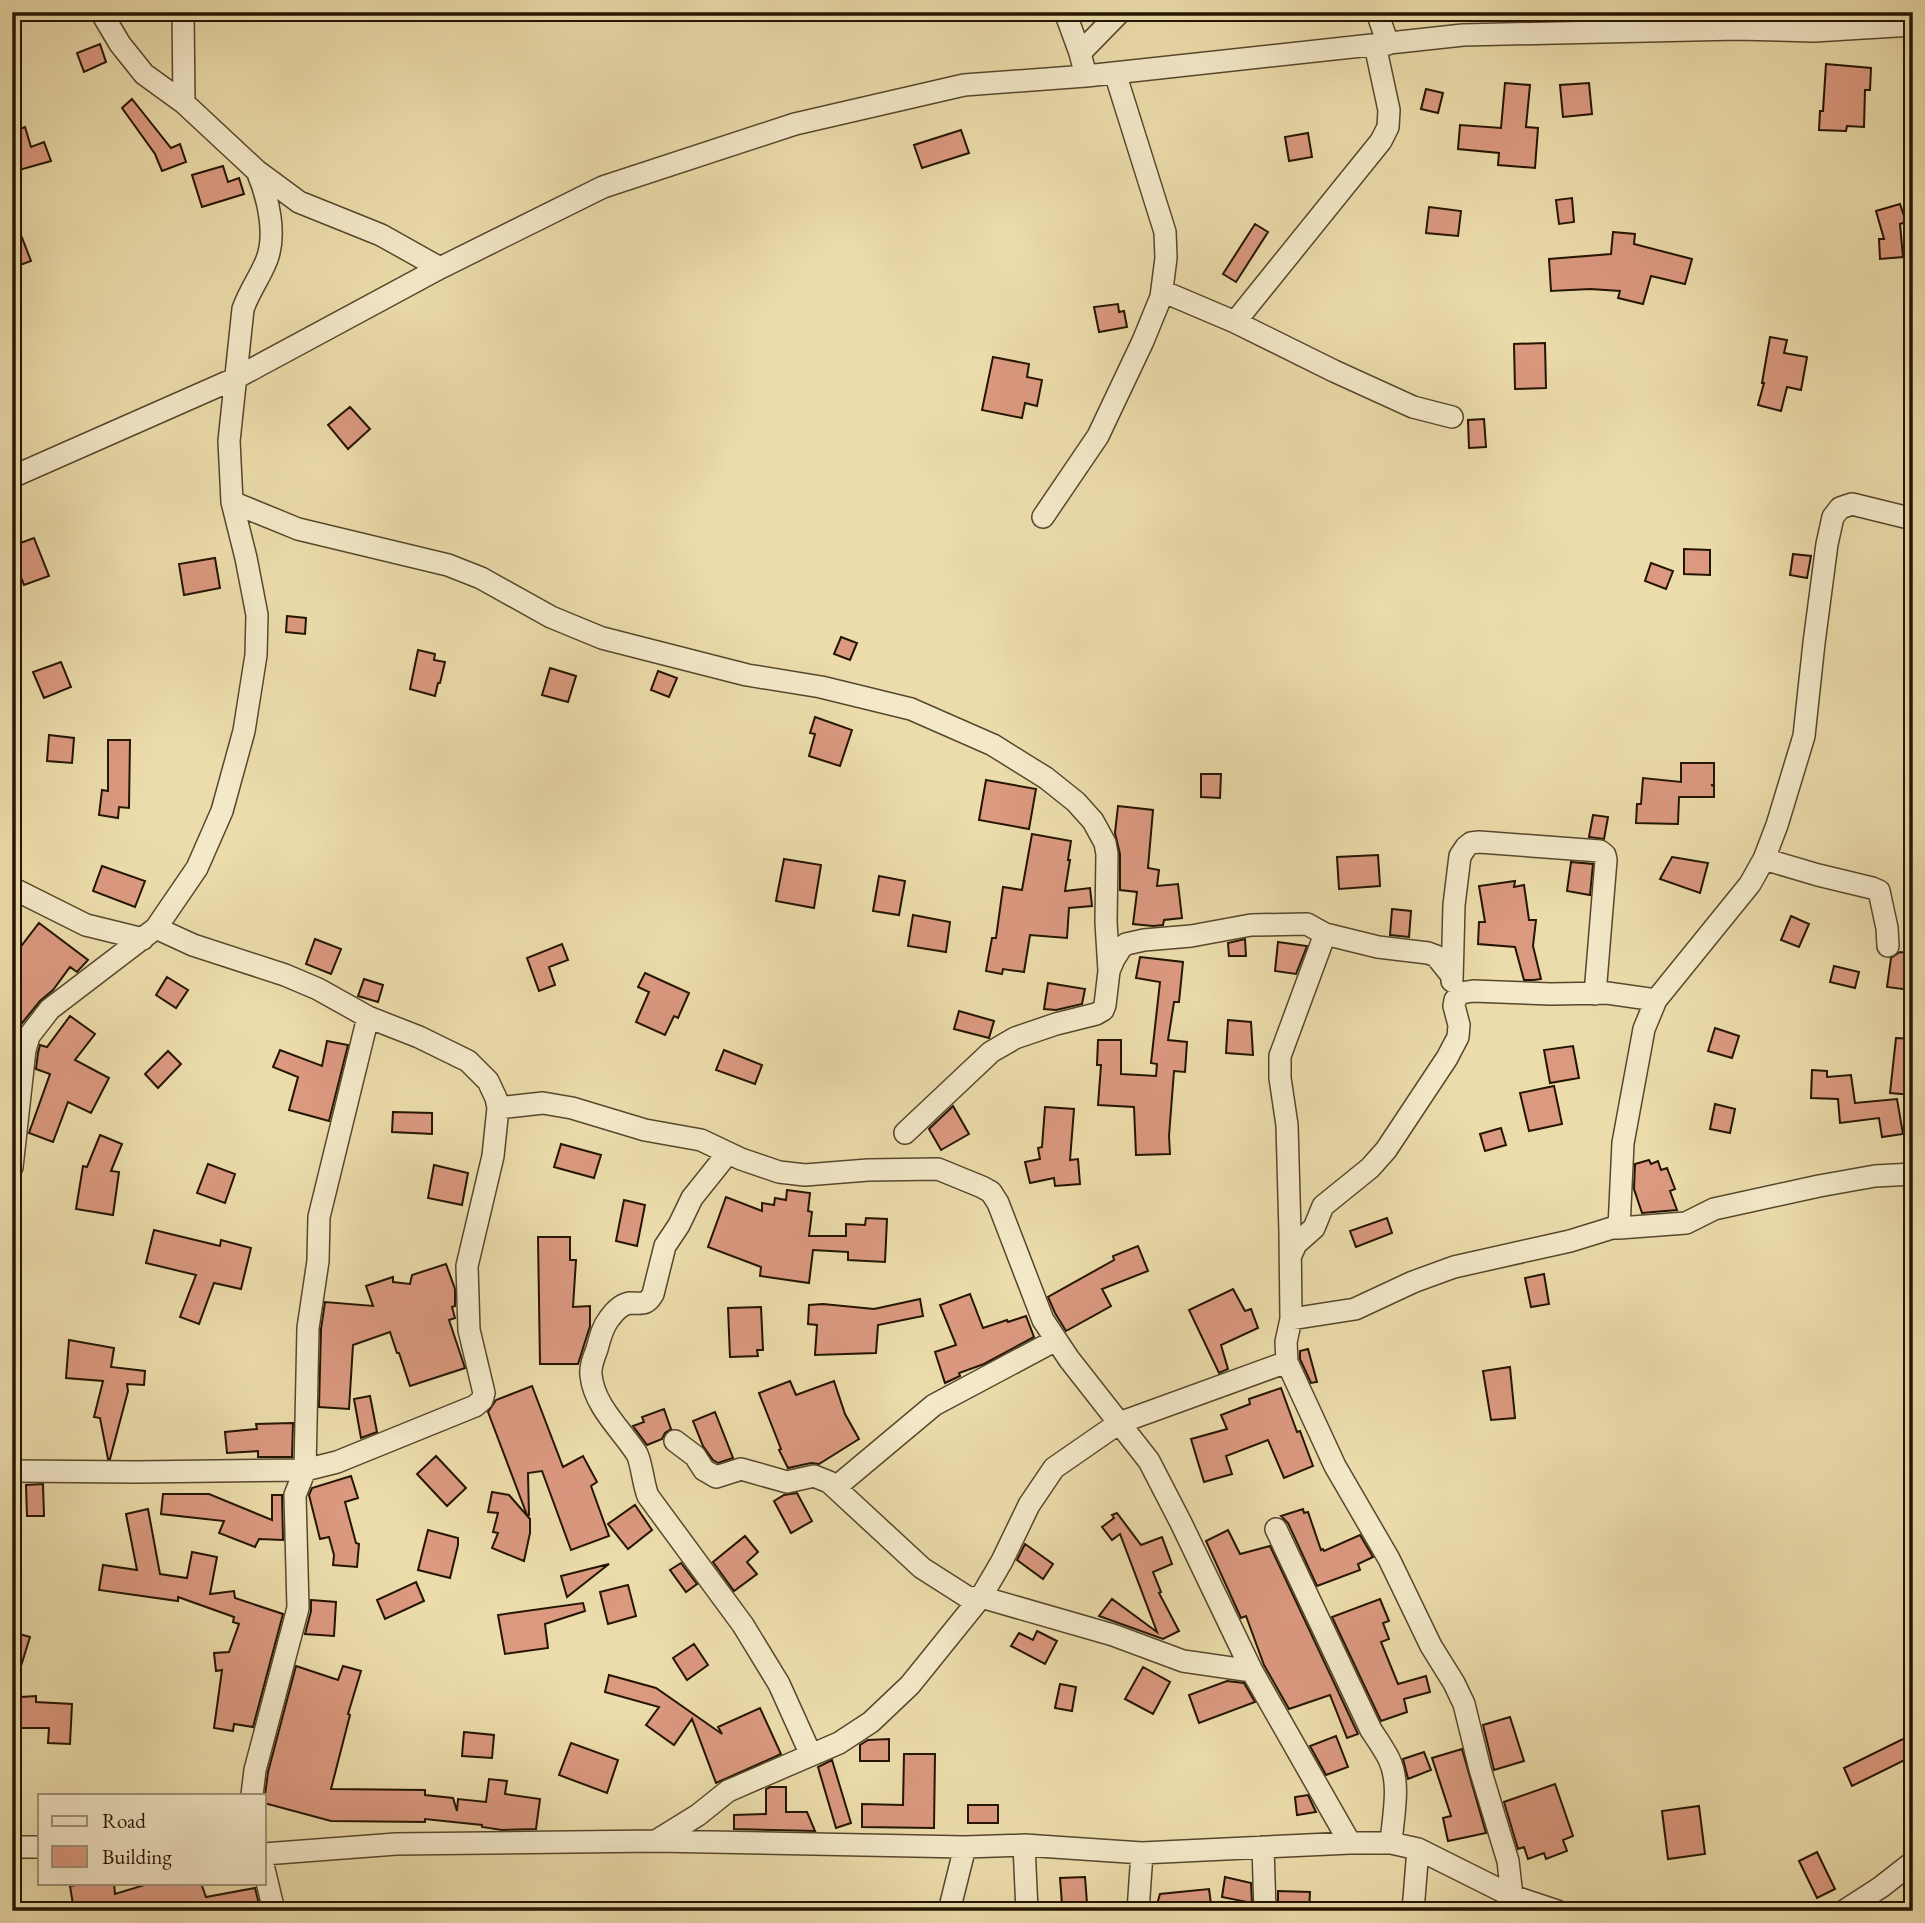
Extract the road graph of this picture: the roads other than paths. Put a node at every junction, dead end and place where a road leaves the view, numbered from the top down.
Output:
1 (102, 12) edge
2 (183, 12) edge
3 (1065, 12) edge
4 (1120, 12) edge
5 (1377, 12) edge
6 (1913, 25) edge
7 (1381, 44) junction
8 (1080, 53) junction
9 (1115, 73) junction
10 (1086, 76) junction
11 (184, 103) junction
12 (257, 171) junction
13 (440, 268) junction
14 (1162, 291) junction
15 (1235, 322) junction
16 (234, 379) junction
17 (1452, 417) dead end
18 (12, 477) edge
19 (232, 502) junction
20 (1043, 517) dead end
21 (1913, 519) edge
22 (1764, 859) junction
23 (12, 888) edge
24 (149, 933) junction
25 (1325, 934) junction
26 (1888, 946) dead end
27 (1109, 971) junction
28 (1452, 976) junction
29 (1595, 994) junction
30 (1455, 1000) junction
31 (1656, 1000) junction
32 (368, 1017) junction
33 (498, 1108) junction
34 (905, 1133) dead end
35 (728, 1153) junction
36 (12, 1167) edge
37 (1913, 1174) edge
38 (1619, 1228) junction
39 (1291, 1255) junction
40 (1291, 1319) junction
41 (1056, 1340) junction
42 (1287, 1362) junction
43 (1119, 1423) junction
44 (675, 1441) dead end
45 (12, 1458) edge
46 (305, 1470) junction
47 (12, 1472) edge
48 (836, 1486) junction
49 (1276, 1530) dead end
50 (981, 1597) junction
51 (1252, 1671) junction
52 (811, 1755) junction
53 (251, 1794) edge
54 (656, 1841) junction
55 (1350, 1843) junction
56 (1391, 1843) junction
57 (1024, 1845) junction
58 (12, 1847) edge
59 (38, 1847) edge
60 (965, 1847) junction
61 (1262, 1847) junction
62 (1418, 1849) junction
63 (1142, 1853) junction
64 (266, 1854) edge
65 (1913, 1862) edge
66 (266, 1877) edge
67 (1512, 1896) junction
68 (1546, 1909) edge
69 (274, 1911) edge
70 (948, 1911) edge
71 (1027, 1911) edge
72 (1138, 1911) edge
73 (1265, 1911) edge
74 (1413, 1911) edge
75 (1844, 1911) edge

1 - 11 street
2 - 11 street
3 - 8 street
4 - 8 street
5 - 7 street
6 - 7 street
7 - 9 street
7 - 15 street
8 - 10 street
9 - 10 street
9 - 14 street
10 - 13 street
11 - 12 street
12 - 13 street
12 - 16 street
13 - 16 street
14 - 15 street
14 - 20 street
15 - 17 street
16 - 18 street
16 - 19 street
19 - 24 street
19 - 27 street
21 - 22 street
22 - 26 street
22 - 31 street
23 - 24 street
24 - 32 street
24 - 36 street
25 - 27 street
25 - 28 street
25 - 39 street
27 - 34 street
28 - 29 street
28 - 30 street
29 - 30 street
29 - 31 street
30 - 39 street
31 - 38 street
32 - 33 street
32 - 46 street
33 - 35 street
33 - 46 street
35 - 41 street
35 - 52 street
37 - 38 street
38 - 40 street
39 - 40 street
40 - 42 street
41 - 43 street
41 - 48 street
42 - 43 street
42 - 67 street
43 - 50 street
43 - 51 street
44 - 48 street
45 - 47 street
46 - 47 street
46 - 53 street
48 - 50 street
49 - 56 street
50 - 51 street
50 - 52 street
51 - 55 street
52 - 54 street
54 - 60 street
54 - 64 street
55 - 56 street
55 - 61 street
56 - 62 street
57 - 60 street
57 - 63 street
57 - 71 street
58 - 59 street
60 - 70 street
61 - 63 street
61 - 73 street
62 - 67 street
62 - 74 street
63 - 72 street
65 - 75 street
66 - 69 street
67 - 68 street

